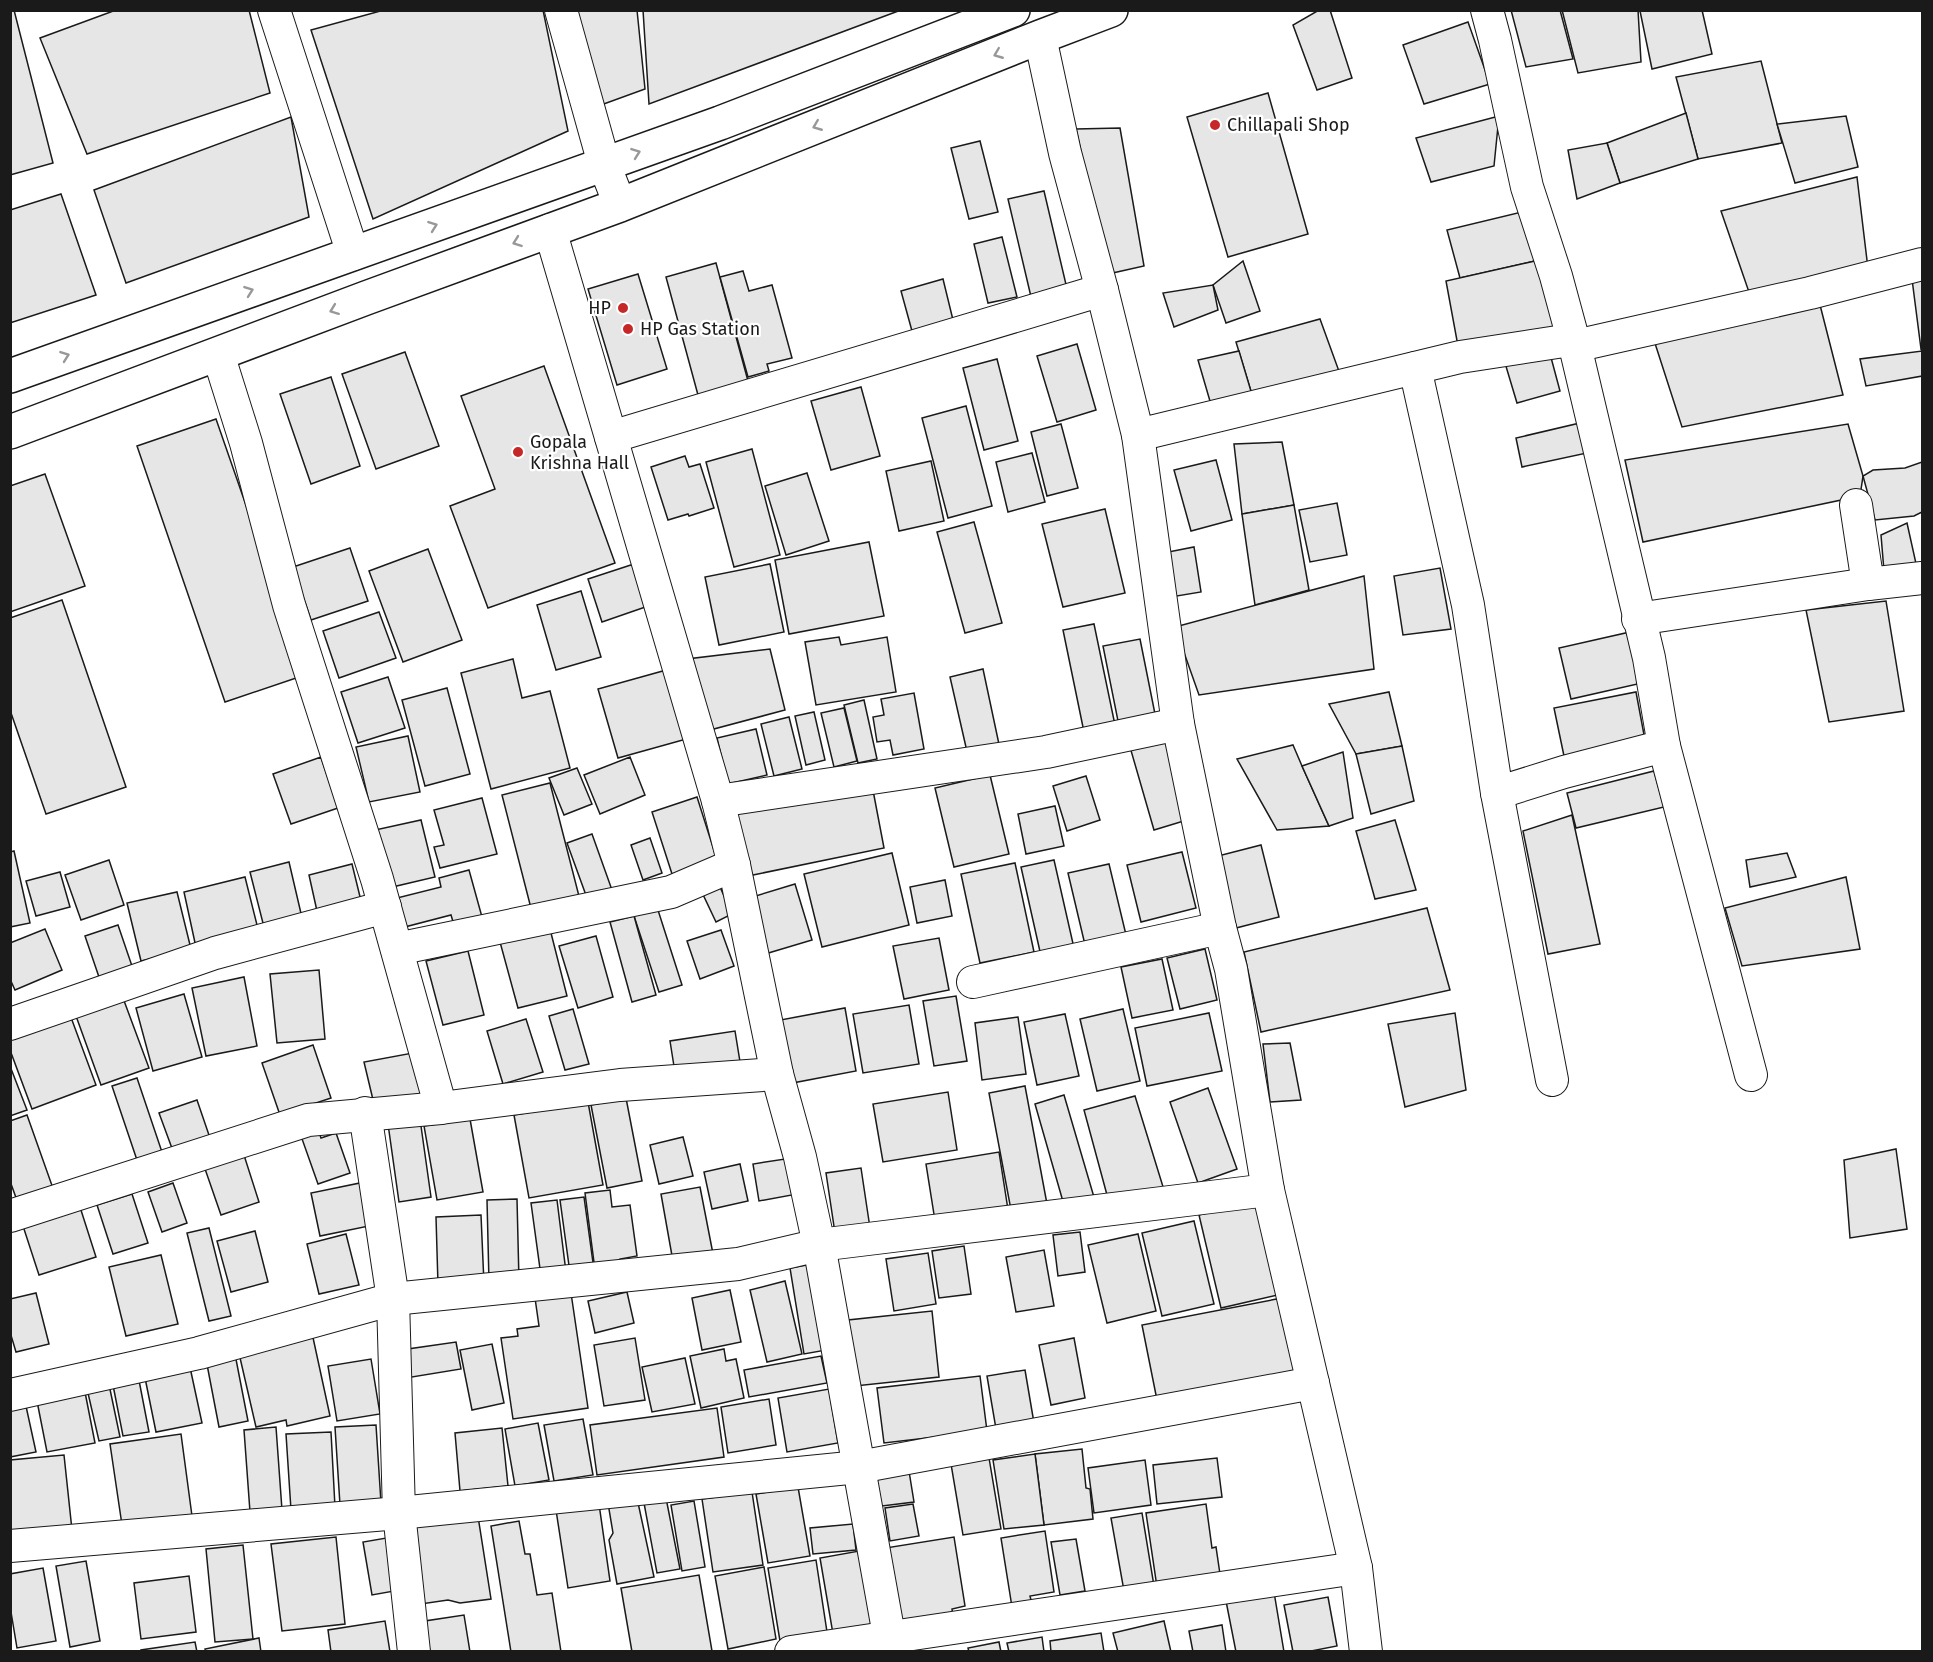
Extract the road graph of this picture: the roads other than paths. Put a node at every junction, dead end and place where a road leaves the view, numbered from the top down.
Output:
1 (274, 10) edge
2 (561, 10) edge
3 (1012, 10) edge
4 (1111, 10) edge
5 (1486, 10) edge
6 (1040, 37) junction
7 (604, 164) junction
8 (620, 205) junction
9 (550, 230) junction
10 (353, 254) junction
11 (1923, 264) edge
12 (1102, 290) junction
13 (1575, 346) junction
14 (218, 354) junction
15 (1415, 368) junction
16 (10, 376) edge
17 (10, 432) edge
18 (1138, 435) junction
19 (611, 437) junction
20 (1856, 505) dead end
21 (1923, 578) edge
22 (1868, 584) junction
23 (1638, 619) junction
24 (1178, 724) junction
25 (1664, 746) junction
26 (1497, 793) junction
27 (718, 801) junction
28 (734, 865) junction
29 (385, 907) junction
30 (1220, 928) junction
31 (397, 949) junction
32 (973, 982) dead end
33 (10, 1023) edge
34 (777, 1074) junction
35 (1751, 1075) dead end
36 (1552, 1080) dead end
37 (441, 1108) junction
38 (365, 1113) junction
39 (1268, 1190) junction
40 (10, 1216) edge
41 (819, 1245) junction
42 (393, 1299) junction
43 (1313, 1383) junction
44 (10, 1395) edge
45 (859, 1467) junction
46 (399, 1513) junction
47 (10, 1546) edge
48 (1356, 1568) junction
49 (890, 1644) edge
50 (414, 1652) edge
51 (790, 1652) edge
52 (1366, 1652) edge

1 - 10 street
2 - 7 street
7 -> 3 main road
4 - 6 main road
5 - 13 street
6 -> 8 main road
6 - 12 street
7 - 8 street
10 -> 7 main road
8 - 9 main road
9 -> 14 main road
9 - 19 street
16 -> 10 main road
11 - 13 street
12 - 18 street
12 - 19 street
13 - 15 street
13 - 23 street
14 - 17 main road
14 - 29 street
15 - 18 street
15 - 26 street
18 - 24 street
19 - 27 street
20 - 22 street
21 - 22 street
22 - 23 street
23 - 25 street
24 - 27 street
24 - 30 street
25 - 26 street
25 - 35 street
26 - 36 street
27 - 28 street
28 - 31 street
28 - 34 street
29 - 31 street
29 - 33 street
30 - 32 street
30 - 39 street
31 - 37 street
34 - 37 street
34 - 41 street
37 - 38 street
38 - 40 street
38 - 42 street
39 - 41 street
39 - 43 street
41 - 42 street
41 - 45 street
42 - 44 street
42 - 46 street
43 - 45 street
43 - 48 street
45 - 46 street
45 - 49 street
46 - 47 street
46 - 50 street
48 - 49 street
48 - 52 street
49 - 51 street

